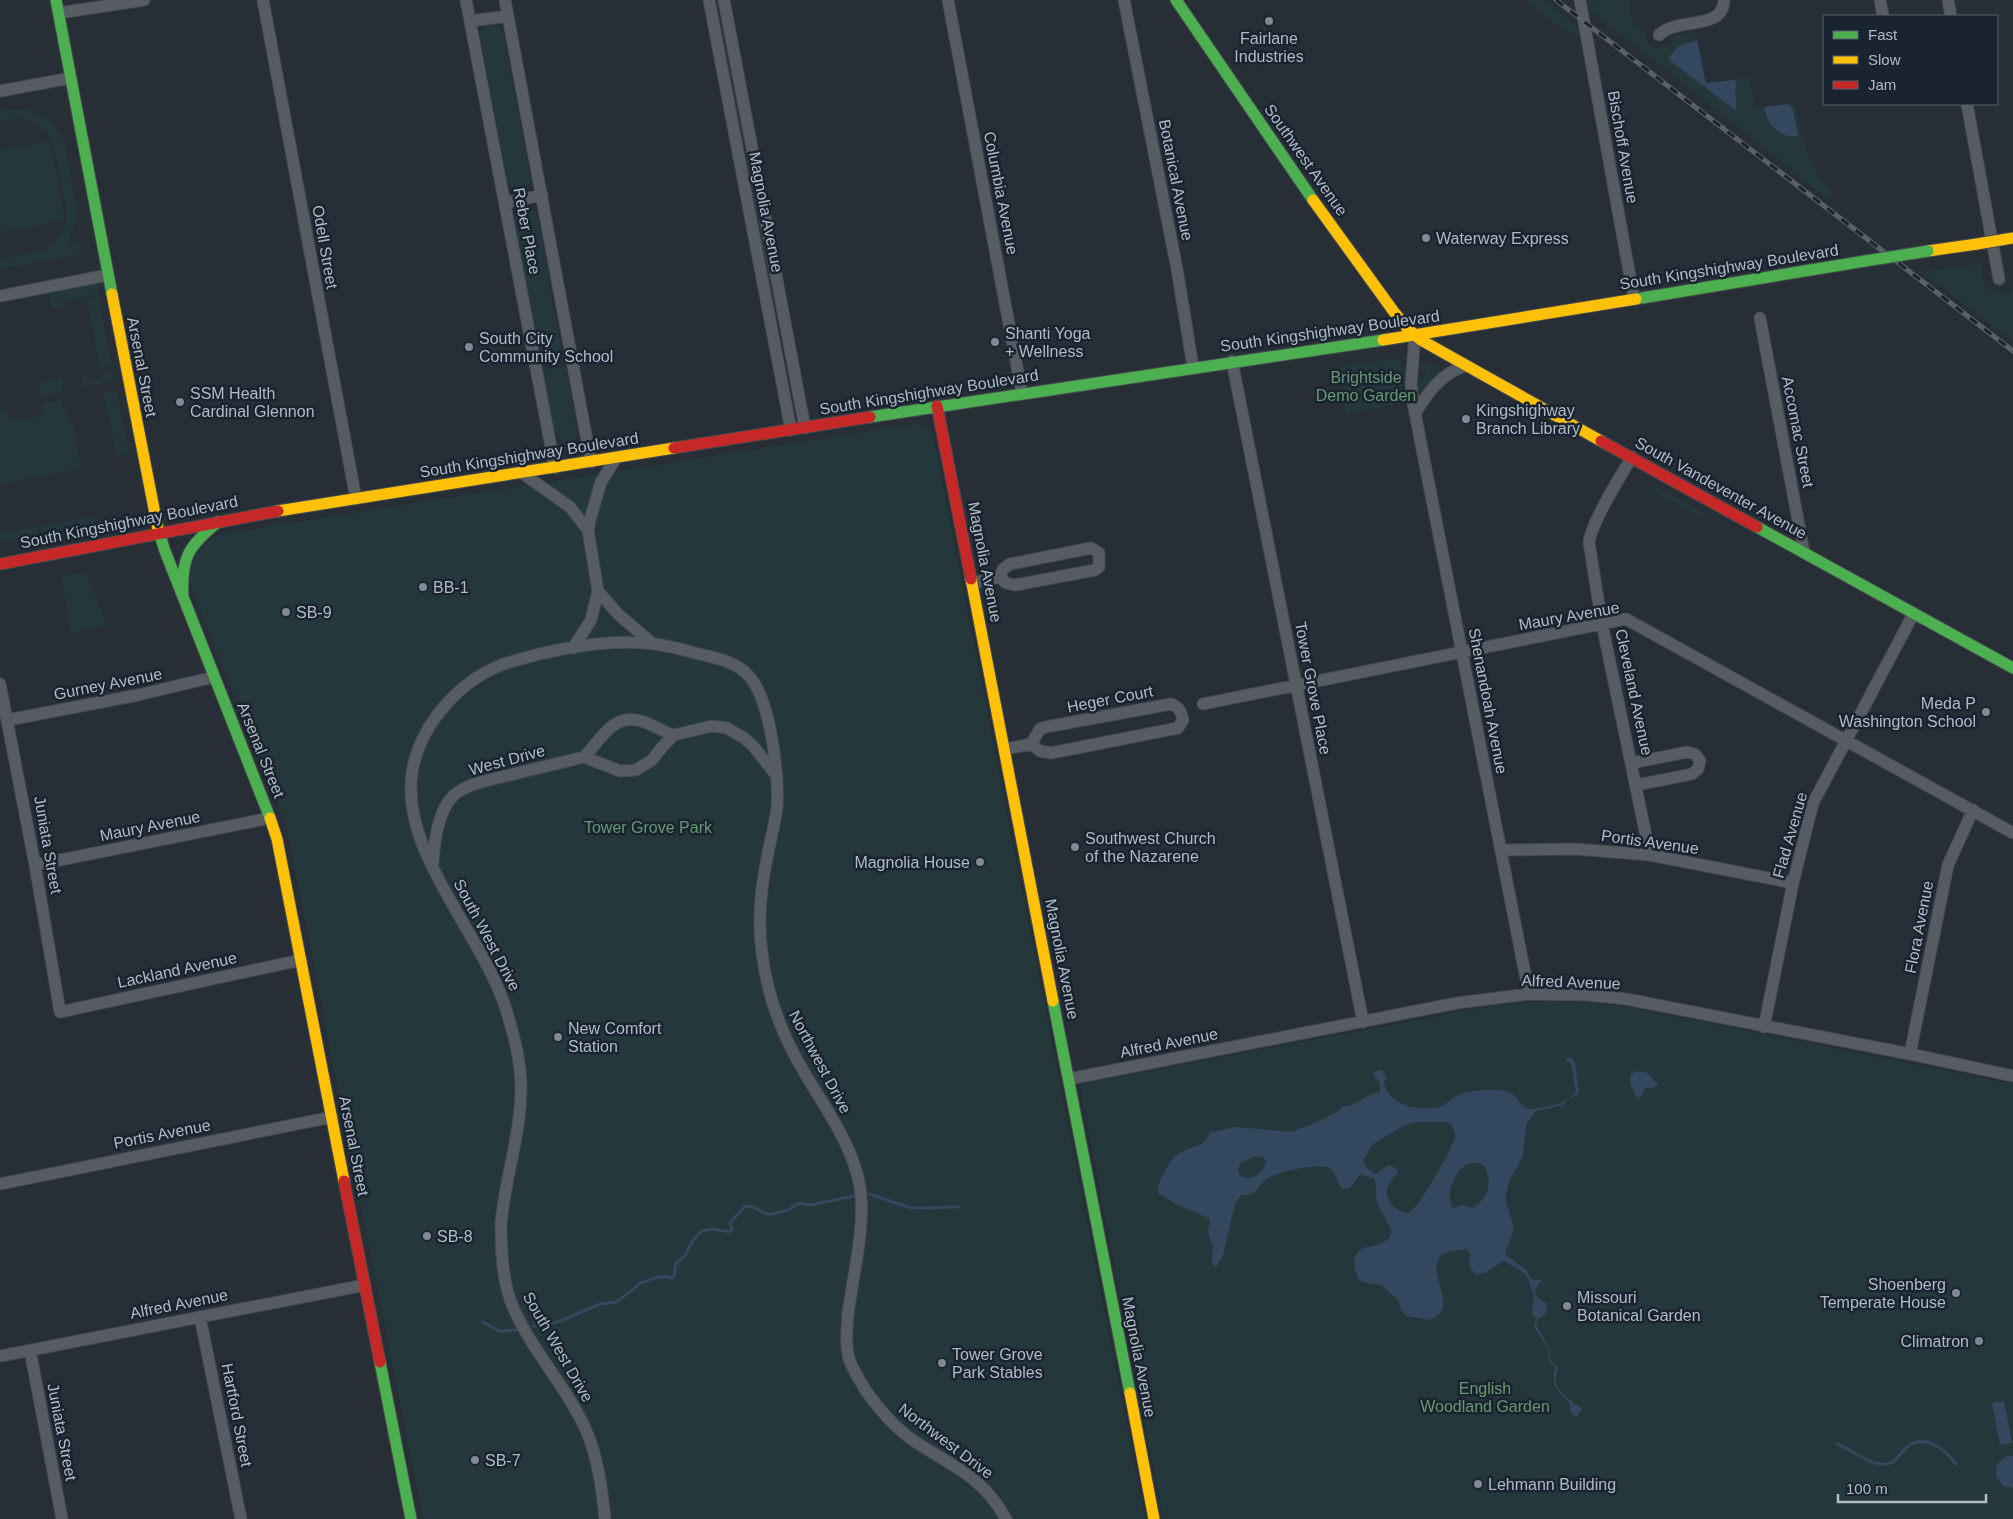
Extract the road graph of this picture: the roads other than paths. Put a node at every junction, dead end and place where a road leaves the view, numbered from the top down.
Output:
1 (56, 0) edge
2 (144, 0) edge
3 (264, 0) edge
4 (466, 0) edge
5 (505, 0) edge
6 (709, 0) edge
7 (724, 0) edge
8 (948, 0) edge
9 (1124, 0) edge
10 (1176, 0) edge
11 (1580, 0) edge
12 (1724, 0) edge
13 (1880, 0) edge
14 (1948, 0) edge
15 (59, 14) junction
16 (1883, 15) edge
17 (1951, 15) edge
18 (508, 16) junction
19 (470, 21) junction
20 (1659, 35) dead end
21 (71, 78) junction
22 (0, 91) edge
23 (1967, 105) edge
24 (752, 152) junction
25 (738, 154) junction
26 (542, 195) junction
27 (505, 203) junction
28 (2013, 238) edge
29 (108, 275) junction
30 (1999, 279) dead end
31 (0, 296) edge
32 (1634, 299) junction
33 (1760, 318) dead end
34 (1415, 335) junction
35 (1232, 361) junction
36 (1465, 366) junction
37 (1193, 367) junction
38 (1022, 393) junction
39 (938, 406) junction
40 (1416, 414) junction
41 (805, 428) junction
42 (791, 430) junction
43 (1632, 457) junction
44 (616, 458) junction
45 (591, 462) junction
46 (555, 468) junction
47 (522, 473) junction
48 (356, 499) junction
49 (219, 521) junction
50 (588, 530) junction
51 (159, 532) junction
52 (1804, 552) junction
53 (0, 564) edge
54 (1000, 577) junction
55 (972, 583) junction
56 (598, 591) junction
57 (183, 597) junction
58 (1914, 613) junction
59 (1602, 624) junction
60 (653, 644) junction
61 (573, 648) junction
62 (1462, 652) junction
63 (2013, 668) edge
64 (214, 677) junction
65 (0, 684) edge
66 (1296, 686) junction
67 (1203, 704) dead end
68 (8, 720) junction
69 (674, 735) junction
70 (1845, 741) junction
71 (1031, 744) junction
72 (1004, 749) junction
73 (584, 757) junction
74 (1632, 763) junction
75 (776, 776) junction
76 (1637, 786) junction
77 (1973, 810) junction
78 (270, 818) junction
79 (2013, 833) edge
80 (1501, 850) junction
81 (1650, 855) junction
82 (35, 865) junction
83 (432, 866) junction
84 (1792, 883) junction
85 (301, 960) junction
86 (1529, 994) junction
87 (60, 1012) joint
88 (1363, 1022) junction
89 (1764, 1026) junction
90 (1910, 1054) junction
91 (2013, 1076) edge
92 (1068, 1079) junction
93 (332, 1118) junction
94 (0, 1184) edge
95 (365, 1285) junction
96 (200, 1317) junction
97 (30, 1350) junction
98 (0, 1356) edge
99 (62, 1519) edge
100 (241, 1519) edge
101 (411, 1519) edge
102 (605, 1519) edge
103 (1006, 1519) edge
104 (1154, 1519) edge

1 - 15 main road, Arsenal Street
2 - 15 street
3 - 48 street, Odell Street
4 - 19 street, Reber Place
5 - 18 street, Reber Place
6 - 25 street, Magnolia Avenue
7 - 24 street, Magnolia Avenue
8 - 38 street, Columbia Avenue
9 - 37 street, Botanical Avenue
10 - 34 main road, Southwest Avenue
11 - 32 street, Bischoff Avenue
12 - 20 street
13 - 16 street
14 - 17 street
15 - 21 main road, Arsenal Street
18 - 19 street
18 - 26 street, Reber Place
19 - 27 street, Reber Place
21 - 22 street
21 - 29 main road, Arsenal Street
23 - 30 street
24 - 25 street
24 - 41 street, Magnolia Avenue
25 - 42 street, Magnolia Avenue
26 - 27 street
26 - 45 street, Reber Place
27 - 46 street, Reber Place
28 - 32 main road, South Kingshighway Boulevard, bridge
29 - 31 street
29 - 51 main road, Arsenal Street
32 - 34 main road, South Kingshighway Boulevard
33 - 52 street, Accomac Street
34 - 35 main road, South Kingshighway Boulevard
34 - 36 main road, South Vandeventer Avenue
34 - 40 street, Shenandoah Avenue
35 - 37 main road, South Kingshighway Boulevard
35 - 66 street, Tower Grove Place
36 - 40 street
36 - 43 main road, South Vandeventer Avenue
37 - 38 main road, South Kingshighway Boulevard
38 - 39 main road, South Kingshighway Boulevard
39 - 41 main road, South Kingshighway Boulevard
39 - 55 main road, Magnolia Avenue
40 - 62 street, Shenandoah Avenue
41 - 42 main road, South Kingshighway Boulevard
42 - 44 main road, South Kingshighway Boulevard
43 - 52 main road, South Vandeventer Avenue
43 - 59 street, Cleveland Avenue
44 - 45 main road, South Kingshighway Boulevard
44 - 50 street
45 - 46 main road, South Kingshighway Boulevard
46 - 47 main road, South Kingshighway Boulevard
47 - 48 main road, South Kingshighway Boulevard
47 - 50 street
48 - 49 main road, South Kingshighway Boulevard
49 - 51 main road, South Kingshighway Boulevard
49 - 57 main road
50 - 56 street
51 - 53 main road, South Kingshighway Boulevard
51 - 57 main road, Arsenal Street
52 - 58 main road, South Vandeventer Avenue
54 - 54 street
54 - 55 street
55 - 72 main road, Magnolia Avenue
56 - 60 street
56 - 61 street
57 - 64 main road, Arsenal Street
58 - 63 main road, South Vandeventer Avenue
58 - 70 street, Flad Avenue
59 - 62 street, Maury Avenue
59 - 70 street, Maury Avenue
59 - 74 street, Cleveland Avenue
60 - 61 street, Northwest Drive
60 - 75 street, Northwest Drive
61 - 83 street, South West Drive
62 - 66 street, Maury Avenue
62 - 80 street, Shenandoah Avenue
64 - 68 street, Gurney Avenue
64 - 78 main road, Arsenal Street
65 - 68 street, Juniata Street
66 - 67 street, Maury Avenue
66 - 88 street, Tower Grove Place
68 - 82 street, Juniata Street
69 - 73 street
69 - 73 street
69 - 75 street
70 - 77 street, Maury Avenue
70 - 84 street, Flad Avenue
71 - 71 street, Heger Court
71 - 72 street
72 - 92 main road, Magnolia Avenue
73 - 83 street, West Drive
74 - 76 street, Cleveland Avenue
74 - 76 street
75 - 103 street, Northwest Drive
76 - 81 street, Cleveland Avenue
77 - 79 street, Maury Avenue
77 - 90 street, Flora Avenue
78 - 82 street, Maury Avenue
78 - 85 main road, Arsenal Street
80 - 81 street, Portis Avenue
80 - 86 street, Shenandoah Avenue
81 - 84 street, Portis Avenue
82 - 87 street, Juniata Street
83 - 102 street, South West Drive
84 - 89 street, Flad Avenue
85 - 87 street, Lackland Avenue
85 - 93 main road, Arsenal Street
86 - 88 street, Alfred Avenue
86 - 89 street, Alfred Avenue
88 - 92 street, Alfred Avenue
89 - 90 street, Alfred Avenue
90 - 91 street, Alfred Avenue
92 - 104 main road, Magnolia Avenue
93 - 94 street, Portis Avenue
93 - 95 main road, Arsenal Street
95 - 96 street, Alfred Avenue
95 - 101 main road, Arsenal Street
96 - 97 street, Alfred Avenue
96 - 100 street, Hartford Street
97 - 98 street, Alfred Avenue
97 - 99 street, Juniata Street

